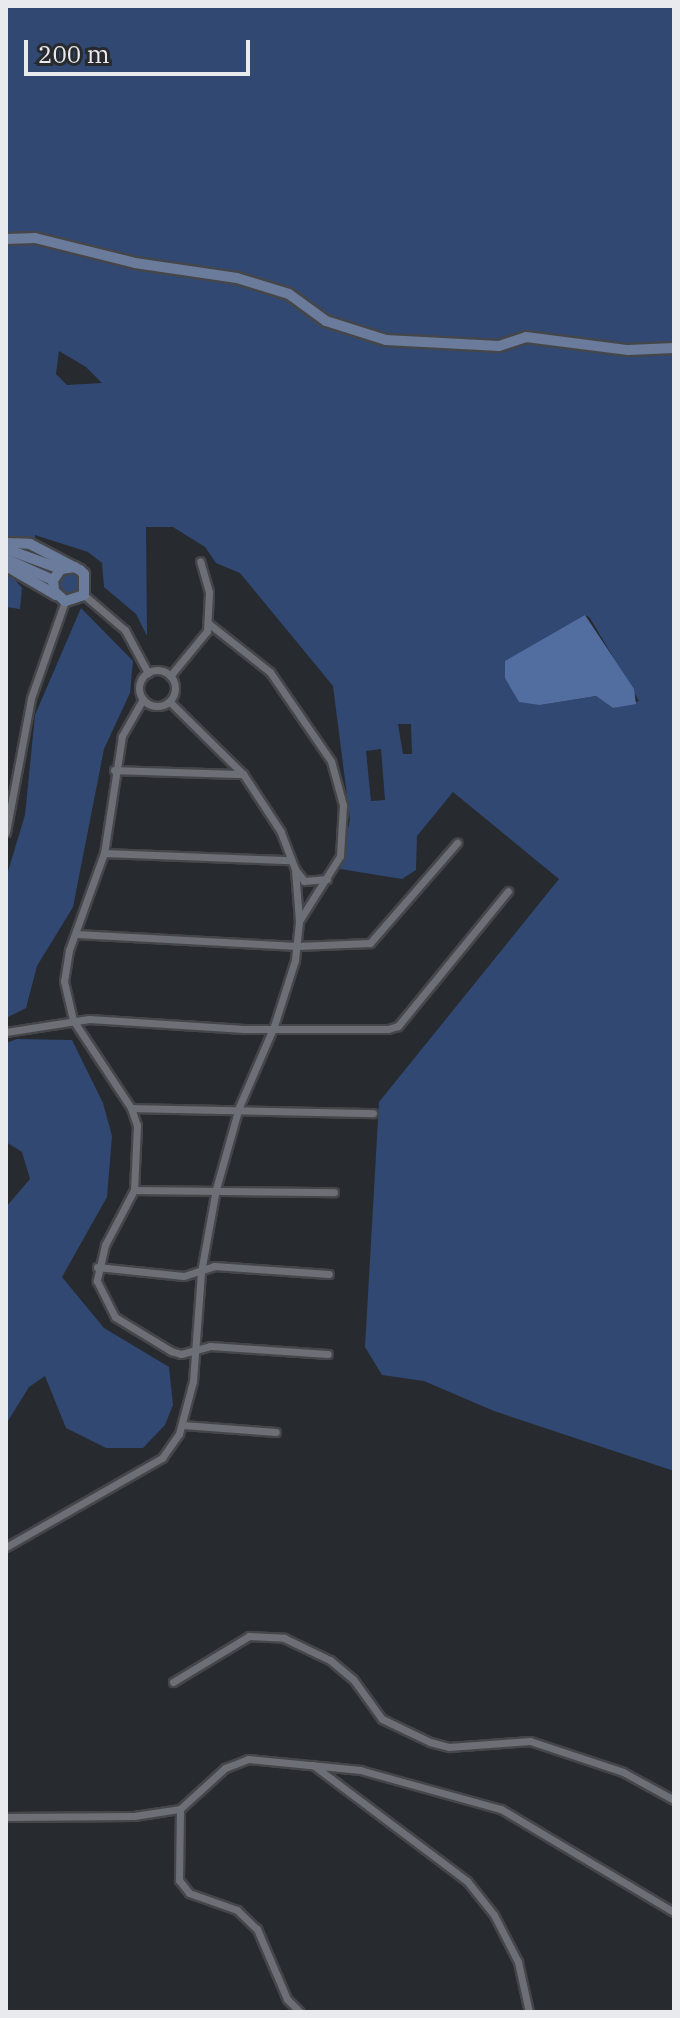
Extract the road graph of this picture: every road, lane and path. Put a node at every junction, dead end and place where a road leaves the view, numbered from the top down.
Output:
1 (6, 239) edge
2 (674, 348) edge
3 (7, 549) edge
4 (51, 556) junction
5 (200, 561) dead end
6 (6, 566) edge
7 (75, 567) junction
8 (56, 573) junction
9 (84, 595) junction
10 (61, 598) junction
11 (208, 623) junction
12 (148, 673) junction
13 (170, 676) junction
14 (143, 699) junction
15 (170, 702) junction
16 (114, 770) junction
17 (243, 774) junction
18 (6, 791) edge
19 (15, 792) junction
20 (6, 832) edge
21 (457, 843) dead end
22 (104, 853) junction
23 (290, 860) junction
24 (295, 869) junction
25 (329, 878) junction
26 (508, 891) dead end
27 (299, 921) junction
28 (76, 934) junction
29 (297, 946) junction
30 (73, 1020) junction
31 (274, 1026) junction
32 (6, 1032) edge
33 (239, 1107) junction
34 (131, 1108) junction
35 (373, 1113) dead end
36 (216, 1189) junction
37 (134, 1190) junction
38 (334, 1192) dead end
39 (97, 1267) junction
40 (201, 1272) junction
41 (329, 1274) dead end
42 (195, 1351) junction
43 (328, 1354) dead end
44 (183, 1425) junction
45 (276, 1432) dead end
46 (6, 1547) edge
47 (173, 1682) dead end
48 (311, 1764) junction
49 (674, 1800) edge
50 (180, 1809) junction
51 (6, 1817) edge
52 (674, 1912) edge
53 (300, 2012) edge
54 (529, 2012) edge

1 - 2 street
3 - 4 street
3 - 8 street
4 - 7 street
4 - 8 street
5 - 11 street
6 - 10 street
7 - 8 street
7 - 9 street
8 - 10 street
9 - 10 street
9 - 12 street
10 - 19 street
11 - 13 street
11 - 25 street
12 - 13 street
12 - 14 street
13 - 15 street
14 - 15 street
14 - 16 street
15 - 17 street
16 - 17 street
16 - 22 street
17 - 23 street
18 - 19 street
19 - 20 street
21 - 29 street
22 - 23 street
22 - 28 street
23 - 24 street
24 - 25 street
24 - 27 street
25 - 27 street
26 - 31 street
27 - 29 street
28 - 29 street
28 - 30 street
29 - 31 street
30 - 31 street
30 - 32 street
30 - 34 street
31 - 33 street
33 - 34 street
33 - 35 street
33 - 36 street
34 - 37 street
36 - 37 street
36 - 38 street
36 - 40 street
37 - 39 street
39 - 40 street
39 - 42 street
40 - 41 street
40 - 42 street
42 - 43 street
42 - 44 street
44 - 45 street
44 - 46 street
47 - 49 street
48 - 50 street
48 - 52 street
48 - 54 street
50 - 51 street
50 - 53 street

